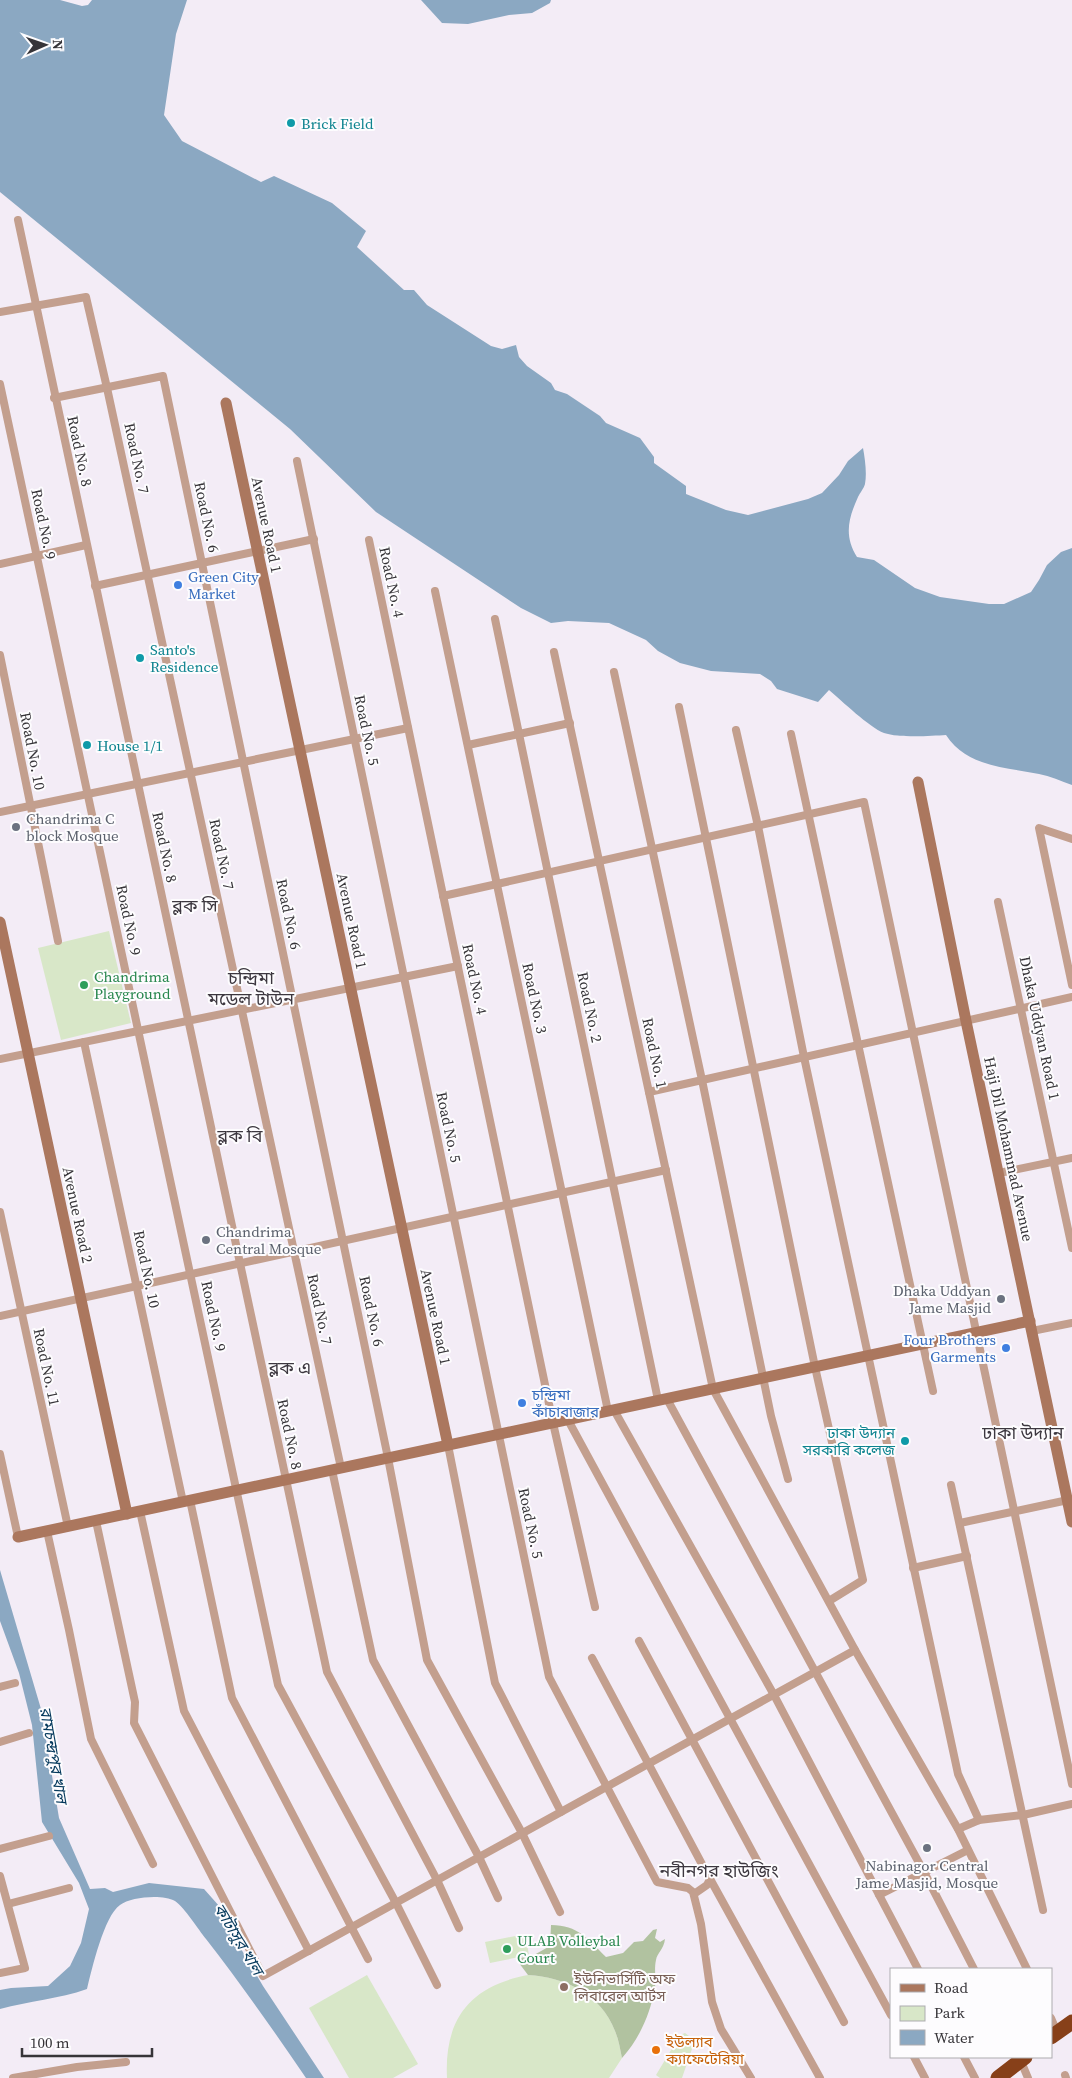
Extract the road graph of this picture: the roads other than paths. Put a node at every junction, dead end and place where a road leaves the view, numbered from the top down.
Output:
1 (18, 220) dead end
2 (35, 305) junction
3 (0, 312) edge
4 (0, 384) edge
5 (107, 388) junction
6 (54, 398) junction
7 (226, 403) dead end
8 (297, 461) dead end
9 (314, 539) junction
10 (369, 540) dead end
11 (86, 545) junction
12 (258, 551) junction
13 (37, 556) junction
14 (202, 563) junction
15 (0, 564) edge
16 (148, 575) junction
17 (95, 586) junction
18 (435, 591) dead end
19 (495, 619) dead end
20 (554, 652) dead end
21 (0, 655) edge
22 (614, 672) dead end
23 (679, 707) dead end
24 (570, 723) junction
25 (408, 728) junction
26 (736, 730) dead end
27 (519, 734) junction
28 (791, 734) dead end
29 (355, 739) junction
30 (468, 745) junction
31 (300, 750) junction
32 (244, 762) junction
33 (190, 773) junction
34 (918, 782) dead end
35 (137, 784) junction
36 (88, 794) junction
37 (30, 806) junction
38 (0, 812) edge
39 (808, 815) junction
40 (758, 826) junction
41 (706, 837) junction
42 (1072, 839) edge
43 (652, 849) junction
44 (599, 861) junction
45 (548, 872) junction
46 (497, 884) junction
47 (443, 896) junction
48 (998, 902) dead end
49 (0, 922) edge
50 (58, 941) dead end
51 (458, 966) junction
52 (404, 977) junction
53 (1072, 985) edge
54 (350, 988) junction
55 (1072, 998) edge
56 (293, 999) junction
57 (1022, 1008) junction
58 (242, 1010) junction
59 (188, 1021) junction
60 (966, 1021) junction
61 (139, 1031) junction
62 (913, 1033) junction
63 (84, 1042) junction
64 (858, 1045) junction
65 (28, 1054) junction
66 (804, 1057) junction
67 (0, 1059) edge
68 (754, 1068) junction
69 (702, 1080) junction
70 (649, 1092) junction
71 (1072, 1158) edge
72 (1054, 1162) junction
73 (666, 1170) junction
74 (999, 1173) junction
75 (612, 1182) junction
76 (562, 1193) junction
77 (508, 1205) junction
78 (0, 1212) edge
79 (454, 1216) junction
80 (402, 1228) junction
81 (343, 1241) junction
82 (1072, 1248) edge
83 (294, 1251) junction
84 (240, 1263) junction
85 (191, 1274) junction
86 (137, 1286) junction
87 (80, 1298) junction
88 (21, 1311) junction
89 (0, 1316) edge
90 (1072, 1323) edge
91 (1031, 1326) junction
92 (976, 1332) junction
93 (923, 1344) junction
94 (868, 1356) junction
95 (815, 1367) junction
96 (764, 1378) junction
97 (713, 1389) junction
98 (933, 1391) dead end
99 (662, 1400) junction
100 (611, 1410) junction
101 (568, 1420) junction
102 (553, 1423) junction
103 (499, 1434) junction
104 (448, 1445) junction
105 (0, 1454) edge
106 (388, 1458) junction
107 (336, 1469) junction
108 (788, 1479) dead end
109 (286, 1480) junction
110 (952, 1485) dead end
111 (237, 1490) junction
112 (1068, 1500) junction
113 (187, 1501) junction
114 (140, 1511) junction
115 (1014, 1512) junction
116 (127, 1514) junction
117 (96, 1521) junction
118 (1072, 1522) edge
119 (960, 1524) junction
120 (68, 1527) junction
121 (47, 1531) junction
122 (18, 1537) joint
123 (967, 1556) junction
124 (913, 1568) junction
125 (829, 1601) junction
126 (595, 1607) dead end
127 (639, 1641) dead end
128 (855, 1650) junction
129 (592, 1658) dead end
130 (815, 1672) junction
131 (16, 1683) dead end
132 (0, 1687) edge
133 (774, 1694) junction
134 (730, 1719) junction
135 (29, 1733) dead end
136 (692, 1740) junction
137 (0, 1742) edge
138 (649, 1763) junction
139 (1072, 1784) edge
140 (606, 1787) junction
141 (1072, 1804) edge
142 (561, 1812) junction
143 (1023, 1815) junction
144 (980, 1820) junction
145 (958, 1829) junction
146 (522, 1834) junction
147 (49, 1836) dead end
148 (0, 1849) edge
149 (968, 1850) junction
150 (479, 1857) junction
151 (153, 1864) dead end
152 (924, 1872) junction
153 (0, 1876) edge
154 (710, 1878) junction
155 (437, 1880) junction
156 (69, 1888) dead end
157 (694, 1894) junction
158 (879, 1895) junction
159 (498, 1898) dead end
160 (396, 1903) junction
161 (8, 1904) junction
162 (1044, 1910) dead end
163 (560, 1912) dead end
164 (351, 1927) junction
165 (459, 1928) dead end
166 (309, 1951) junction
167 (368, 1959) dead end
168 (917, 1968) edge
169 (973, 1968) edge
170 (1027, 1968) edge
171 (0, 1973) edge
172 (436, 1985) dead end
173 (890, 2013) edge
174 (844, 2022) dead end
175 (1072, 2022) edge
176 (1053, 2029) edge
177 (915, 2058) edge
178 (965, 2058) edge
179 (1021, 2058) edge
180 (126, 2062) dead end
181 (13, 2078) edge
182 (751, 2078) edge
183 (820, 2078) edge
184 (925, 2078) edge
185 (975, 2078) edge
186 (998, 2078) edge
187 (1028, 2078) edge

1 - 2 street, Road No. 8
2 - 3 street
2 - 5 street, Road No. 7
2 - 6 street, Road No. 8
4 - 13 street, Road No. 9
5 - 6 street
5 - 14 street, Road No. 6
5 - 16 street, Road No. 7
6 - 11 street, Road No. 8
7 - 12 street, Avenue Road 1
8 - 9 street, Road No. 5
9 - 12 street
9 - 29 street, Road No. 5
10 - 25 street, Road No. 4
11 - 13 street
11 - 17 street, Road No. 8
12 - 14 street
12 - 31 street, Avenue Road 1
13 - 15 street
13 - 36 street, Road No. 9
14 - 16 street
14 - 32 street, Road No. 6
16 - 17 street
16 - 33 street, Road No. 7
17 - 35 street, Road No. 8
18 - 30 street, Road No. 3
19 - 27 street, Road No. 2
20 - 24 street, Road No. 1
21 - 37 street, Road No. 10
22 - 43 street
23 - 41 street
24 - 27 street
24 - 44 street, Road No. 1
25 - 29 street
25 - 47 street, Road No. 4
26 - 40 street
27 - 30 street
27 - 45 street, Road No. 2
28 - 39 street
29 - 31 street
29 - 52 street, Road No. 5
30 - 46 street, Road No. 3
31 - 32 street
31 - 54 street, Avenue Road 1
32 - 33 street
32 - 56 street, Road No. 6
33 - 35 street
33 - 58 street, Road No. 7
34 - 60 street, Haji Dil Mohammad Avenue
35 - 36 street
35 - 59 street, Road No. 8
36 - 37 street
36 - 61 street, Road No. 9
37 - 38 street
37 - 50 street, Road No. 10
39 - 40 street
39 - 62 street
39 - 64 street
40 - 41 street
40 - 66 street
41 - 43 street
41 - 68 street
42 - 53 street
43 - 44 street
43 - 69 street
44 - 45 street
44 - 70 street, Road No. 1
45 - 46 street
45 - 75 street, Road No. 2
46 - 47 street
46 - 76 street, Road No. 3
47 - 51 street, Road No. 4
48 - 57 street, Dhaka Uddyan Road 1
49 - 65 street, Avenue Road 2
51 - 52 street
51 - 77 street, Road No. 4
52 - 54 street
52 - 79 street, Road No. 5
54 - 56 street
54 - 80 street, Avenue Road 1
55 - 57 street
56 - 58 street
56 - 81 street, Road No. 6
57 - 60 street
57 - 72 street, Dhaka Uddyan Road 1
58 - 59 street
58 - 83 street, Road No. 7
59 - 61 street
59 - 84 street, Road No. 8
60 - 62 street
60 - 74 street, Haji Dil Mohammad Avenue
61 - 63 street
61 - 85 street, Road No. 9
62 - 64 street
62 - 92 street
63 - 65 street
63 - 86 street, Road No. 10
64 - 66 street
64 - 93 street
65 - 67 street
65 - 87 street, Avenue Road 2
66 - 68 street
66 - 94 street
68 - 69 street
68 - 95 street
69 - 70 street
69 - 96 street
70 - 73 street, Road No. 1
71 - 72 street
72 - 74 street
72 - 82 street, Dhaka Uddyan Road 1
73 - 75 street
73 - 97 street, Road No. 1
74 - 91 street, Haji Dil Mohammad Avenue
75 - 76 street
75 - 99 street, Road No. 2
76 - 77 street
76 - 100 street, Road No. 3
77 - 79 street
77 - 102 street, Road No. 4
78 - 88 street, Road No. 11
79 - 80 street
79 - 103 street, Road No. 5
80 - 81 street
80 - 104 street, Avenue Road 1
81 - 83 street
81 - 106 street, Road No. 6
83 - 84 street
83 - 107 street, Road No. 7
84 - 85 street
84 - 109 street, Road No. 8
85 - 86 street
85 - 111 street, Road No. 9
86 - 87 street
86 - 113 street, Road No. 10
87 - 88 street
87 - 116 street, Avenue Road 2
88 - 89 street
88 - 120 street, Road No. 11
90 - 91 street
91 - 92 street
91 - 112 street, Haji Dil Mohammad Avenue
92 - 93 street
92 - 115 street
93 - 94 street
93 - 98 street
94 - 95 street
94 - 124 street
95 - 96 street
95 - 125 street
96 - 97 street
96 - 108 street
97 - 99 street
97 - 125 street, Road No. 1
99 - 100 street
99 - 130 street, Road No. 2
100 - 101 street
100 - 133 street, Road No. 3
101 - 102 street
101 - 134 street
102 - 103 street
102 - 126 street, Road No. 4
103 - 104 street
103 - 140 street, Road No. 5
104 - 106 street
104 - 142 street
105 - 122 street
106 - 107 street
106 - 146 street, Road No. 6
107 - 109 street
107 - 150 street, Road No. 7
109 - 111 street
109 - 155 street, Road No. 8
110 - 119 street
111 - 113 street
111 - 160 street, Road No. 9
112 - 115 street
112 - 118 street, Haji Dil Mohammad Avenue
113 - 114 street
113 - 164 street, Road No. 10
114 - 116 street
114 - 166 street
115 - 119 street
115 - 139 street
116 - 117 street
117 - 120 street
117 - 166 street
119 - 123 street
120 - 121 street
121 - 122 street
121 - 151 street
123 - 124 street
123 - 143 street
124 - 144 street
125 - 128 street, Road No. 1
127 - 136 street
128 - 130 street
128 - 145 street, Road No. 1
129 - 138 street
130 - 133 street
130 - 152 street, Road No. 2
131 - 132 street
133 - 134 street
133 - 158 street, Road No. 3
134 - 136 street
134 - 173 street
135 - 137 street
136 - 138 street
136 - 174 street
138 - 140 street
138 - 154 street
140 - 142 street
140 - 157 street, Road No. 5
141 - 143 street
142 - 146 street
143 - 144 street
143 - 162 street
144 - 145 street
145 - 149 street, Road No. 1
146 - 150 street
146 - 163 street, Road No. 6
147 - 148 street
149 - 152 street
149 - 170 street, Road No. 1
150 - 155 street
150 - 159 street, Road No. 7
152 - 158 street
152 - 169 street, Road No. 2
153 - 161 street
154 - 157 street
154 - 183 street
155 - 160 street
155 - 165 street, Road No. 8
156 - 161 street
157 - 182 street
158 - 168 street, Road No. 3
160 - 164 street
160 - 172 street, Road No. 9
161 - 171 street
164 - 166 street
164 - 167 street, Road No. 10
175 - 176 highway
177 - 184 street
178 - 185 street
179 - 186 highway
179 - 187 street
180 - 181 street

